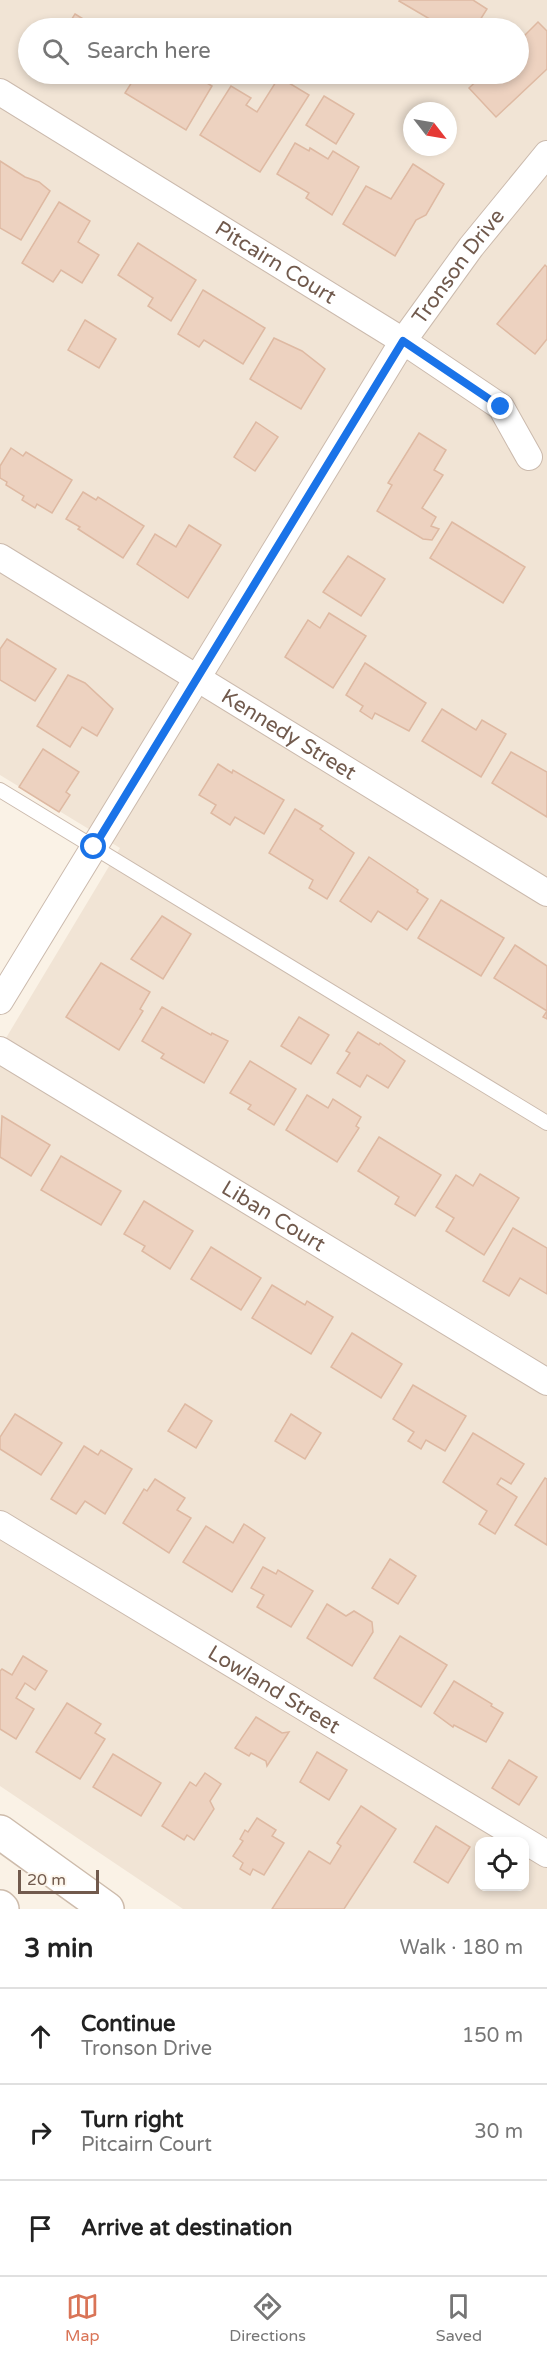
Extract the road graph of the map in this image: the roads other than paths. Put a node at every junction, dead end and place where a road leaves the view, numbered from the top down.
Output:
1 (0, 92) edge
2 (547, 154) edge
3 (403, 341) junction
4 (530, 457) dead end
5 (0, 557) edge
6 (196, 679) junction
7 (0, 790) edge
8 (94, 847) junction
9 (547, 893) edge
10 (0, 1001) edge
11 (0, 1050) edge
12 (547, 1124) edge
13 (547, 1382) edge
14 (0, 1524) edge
15 (0, 1832) edge
16 (547, 1854) edge
17 (107, 1909) edge

1 - 3 street, Pitcairn Court
2 - 3 street, Tronson Drive
3 - 4 street, Pitcairn Court
3 - 6 street, Tronson Drive
5 - 6 street, Kennedy Street
6 - 8 street, Tronson Drive
6 - 9 street, Kennedy Street
7 - 8 lane
8 - 10 street, Tronson Drive
8 - 12 lane
11 - 13 street, Liban Court
14 - 16 street, Lowland Street
15 - 17 main road

